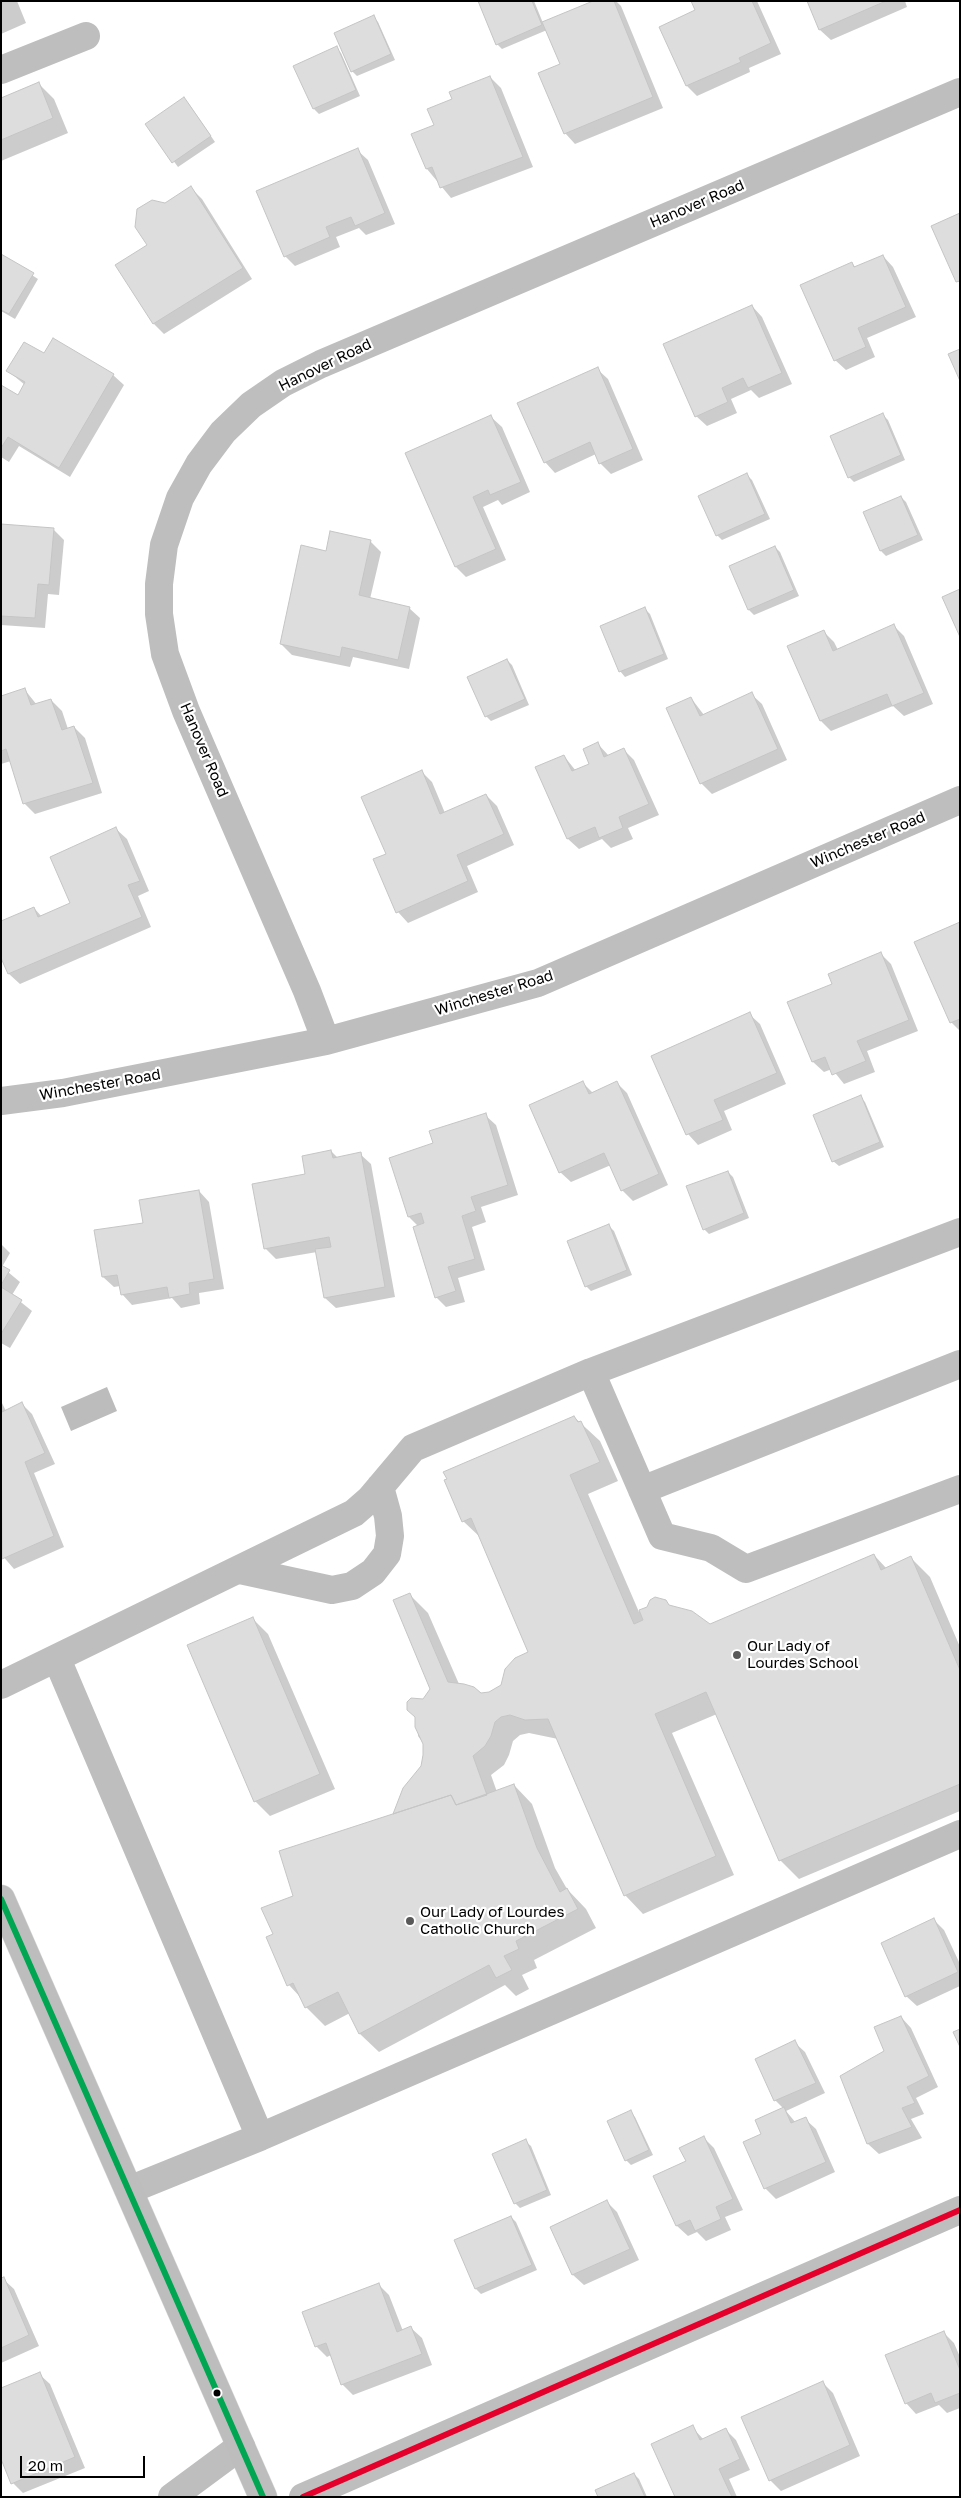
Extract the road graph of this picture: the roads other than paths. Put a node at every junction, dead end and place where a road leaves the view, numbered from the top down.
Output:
1 (86, 36) dead end
2 (1, 70) edge
3 (960, 92) edge
4 (960, 800) edge
5 (326, 1042) junction
6 (1, 1101) edge
7 (960, 1232) edge
8 (960, 1364) edge
9 (591, 1372) junction
10 (380, 1487) junction
11 (960, 1489) edge
12 (642, 1490) junction
13 (240, 1570) junction
14 (57, 1659) junction
15 (1, 1685) edge
16 (960, 1834) edge
17 (1, 1899) edge
18 (260, 2137) junction
19 (129, 2190) junction
20 (960, 2210) edge
21 (241, 2446) junction
22 (172, 2497) edge
23 (263, 2497) edge
24 (303, 2497) edge

1 - 2 street
3 - 5 street, Hanover Road
4 - 5 street, Winchester Road
5 - 6 street, Winchester Road
7 - 9 street
8 - 12 street
9 - 10 street
9 - 12 street
10 - 13 street
10 - 13 street
11 - 12 street
13 - 14 street
14 - 15 street
14 - 18 street
16 - 18 street
17 - 19 main road
18 - 19 street
19 - 21 main road
20 - 24 street
21 - 22 street
21 - 23 main road

